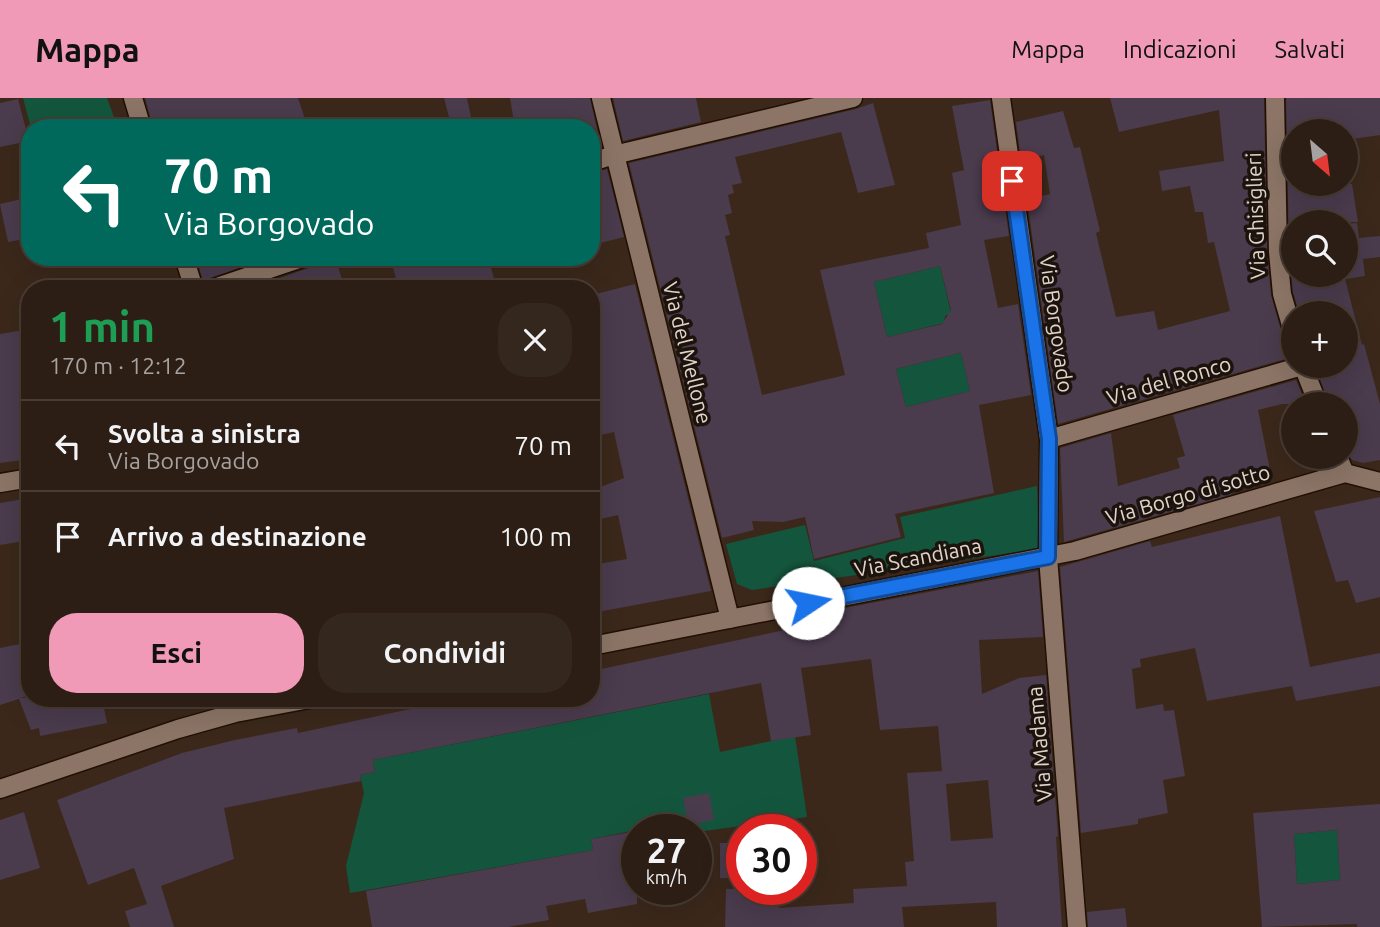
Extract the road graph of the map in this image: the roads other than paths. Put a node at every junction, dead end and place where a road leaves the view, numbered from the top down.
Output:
1 (133, 98) edge
2 (601, 98) edge
3 (853, 98) edge
4 (1000, 98) edge
5 (1275, 98) edge
6 (139, 119) edge
7 (614, 155) junction
8 (600, 159) edge
9 (279, 266) edge
10 (237, 280) edge
11 (1284, 301) edge
12 (1281, 372) edge
13 (1049, 439) junction
14 (1329, 469) edge
15 (1350, 469) edge
16 (21, 480) edge
17 (1380, 482) edge
18 (0, 483) edge
19 (1048, 557) junction
20 (730, 619) junction
21 (600, 644) edge
22 (266, 707) edge
23 (0, 789) edge
24 (1077, 927) edge

1 - 6 street
2 - 7 street, Via del Mellone
3 - 7 street
4 - 13 street, Via Borgovado
5 - 11 street, Via Ghisiglieri
7 - 8 street
7 - 20 street, Via del Mellone
9 - 10 street
12 - 13 street, Via del Ronco
13 - 19 street, Via Borgovado
14 - 19 street, Via Borgo di sotto
15 - 17 street, Via Borgo di sotto
16 - 18 street
19 - 20 street, Via Scandiana
19 - 24 street, Via Madama
20 - 21 street, Via Scandiana
22 - 23 street

